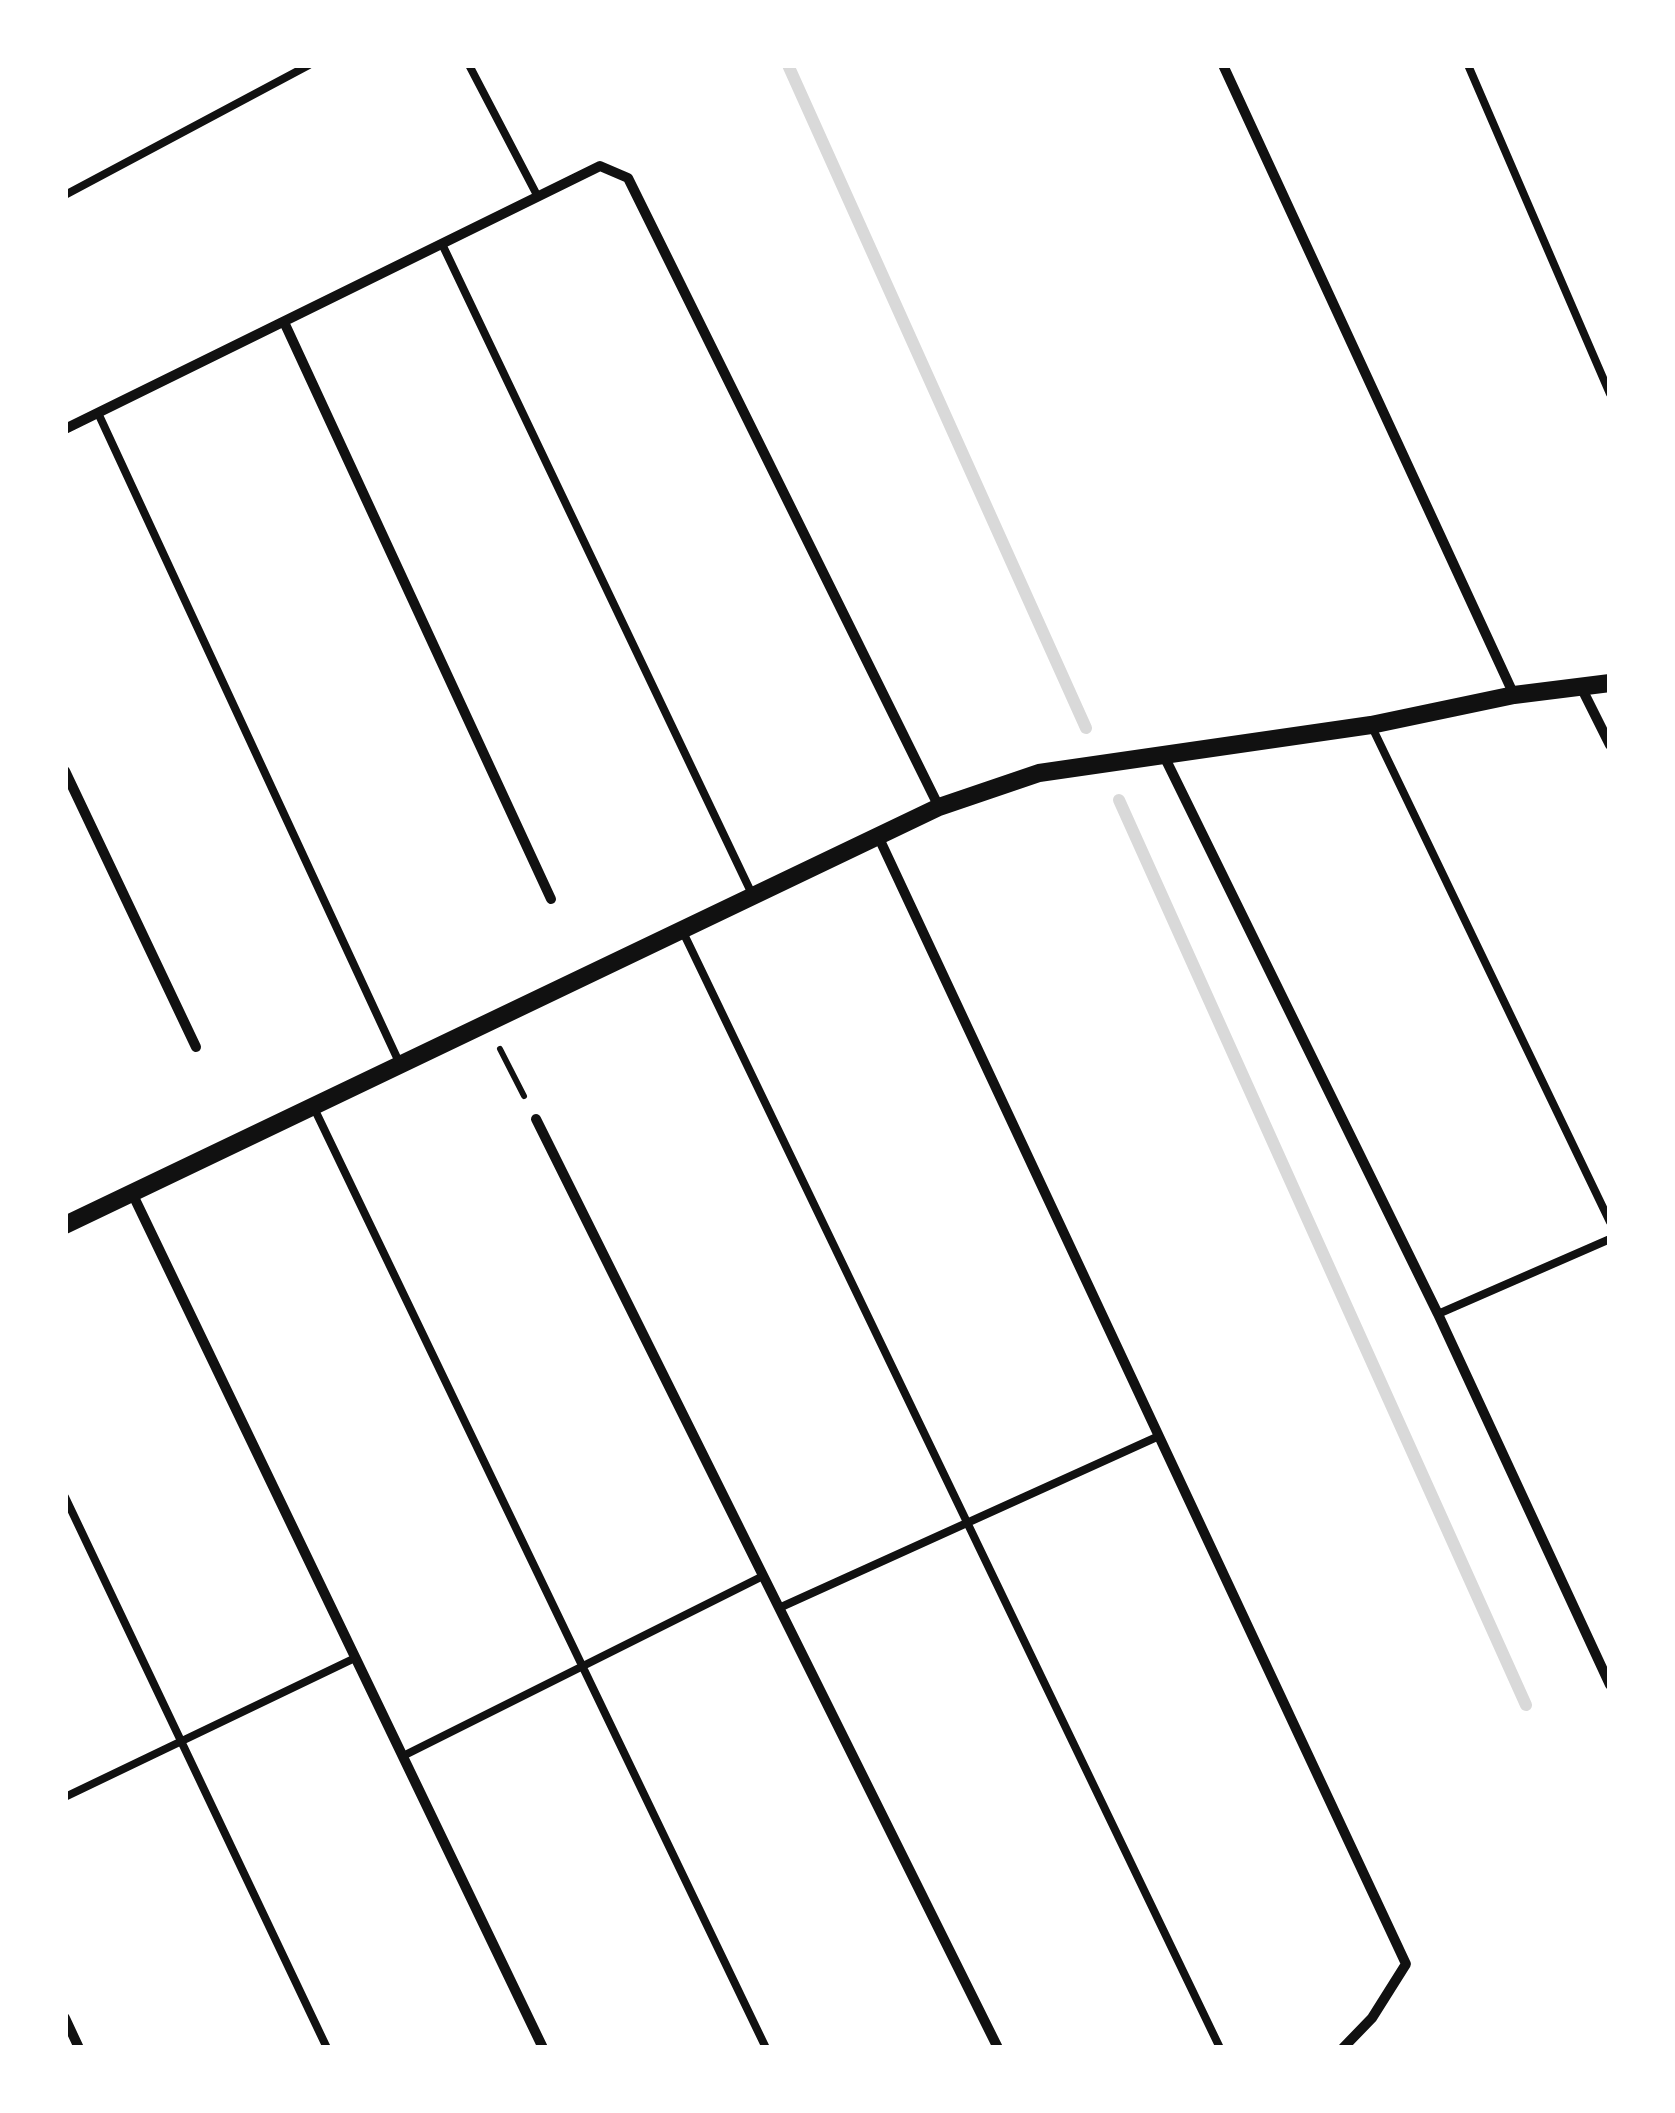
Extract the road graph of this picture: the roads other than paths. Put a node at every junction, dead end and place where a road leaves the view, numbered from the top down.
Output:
1 (309, 65) edge
2 (469, 65) edge
3 (1223, 65) edge
4 (1468, 65) edge
5 (65, 195) edge
6 (538, 197) junction
7 (442, 244) junction
8 (284, 322) junction
9 (1610, 394) edge
10 (98, 413) junction
11 (65, 429) edge
12 (1610, 683) edge
13 (1582, 687) junction
14 (1514, 695) junction
15 (1370, 725) junction
16 (1610, 745) edge
17 (1163, 754) junction
18 (65, 771) edge
19 (939, 807) junction
20 (878, 836) junction
21 (752, 896) junction
22 (551, 900) dead end
23 (682, 930) junction
24 (196, 1048) dead end
25 (400, 1065) junction
26 (313, 1106) junction
27 (536, 1119) road end
28 (132, 1193) junction
29 (1610, 1222) edge
30 (65, 1225) edge
31 (1610, 1239) edge
32 (1438, 1314) junction
33 (1159, 1436) junction
34 (65, 1497) edge
35 (968, 1524) junction
36 (763, 1576) junction
37 (779, 1608) junction
38 (355, 1658) junction
39 (582, 1666) junction
40 (1610, 1685) edge
41 (181, 1742) junction
42 (402, 1756) junction
43 (65, 1797) edge
44 (65, 2018) edge
45 (79, 2048) edge
46 (327, 2048) edge
47 (543, 2048) edge
48 (766, 2048) edge
49 (998, 2048) edge
50 (1220, 2048) edge
51 (1343, 2048) edge

1 - 5 lane
2 - 6 lane
3 - 14 street
4 - 9 lane
6 - 7 street
6 - 19 street
7 - 8 street
7 - 21 lane
8 - 10 street
8 - 22 street
10 - 11 street
10 - 25 lane
12 - 13 street
13 - 14 street
13 - 16 street
14 - 15 street
15 - 17 street
15 - 29 lane
17 - 19 street
17 - 32 street
18 - 24 street
19 - 20 street
20 - 21 street
20 - 33 street
21 - 23 street
23 - 25 street
23 - 35 lane
25 - 26 street
26 - 28 street
26 - 39 lane
27 - 36 street
28 - 30 street
28 - 38 street
31 - 32 lane
32 - 40 street
33 - 35 lane
33 - 51 street
34 - 41 lane
35 - 37 lane
35 - 50 lane
36 - 37 street
36 - 39 lane
37 - 49 street
38 - 41 lane
38 - 42 street
39 - 42 lane
39 - 48 lane
41 - 43 lane
41 - 46 lane
42 - 47 street
44 - 45 street

